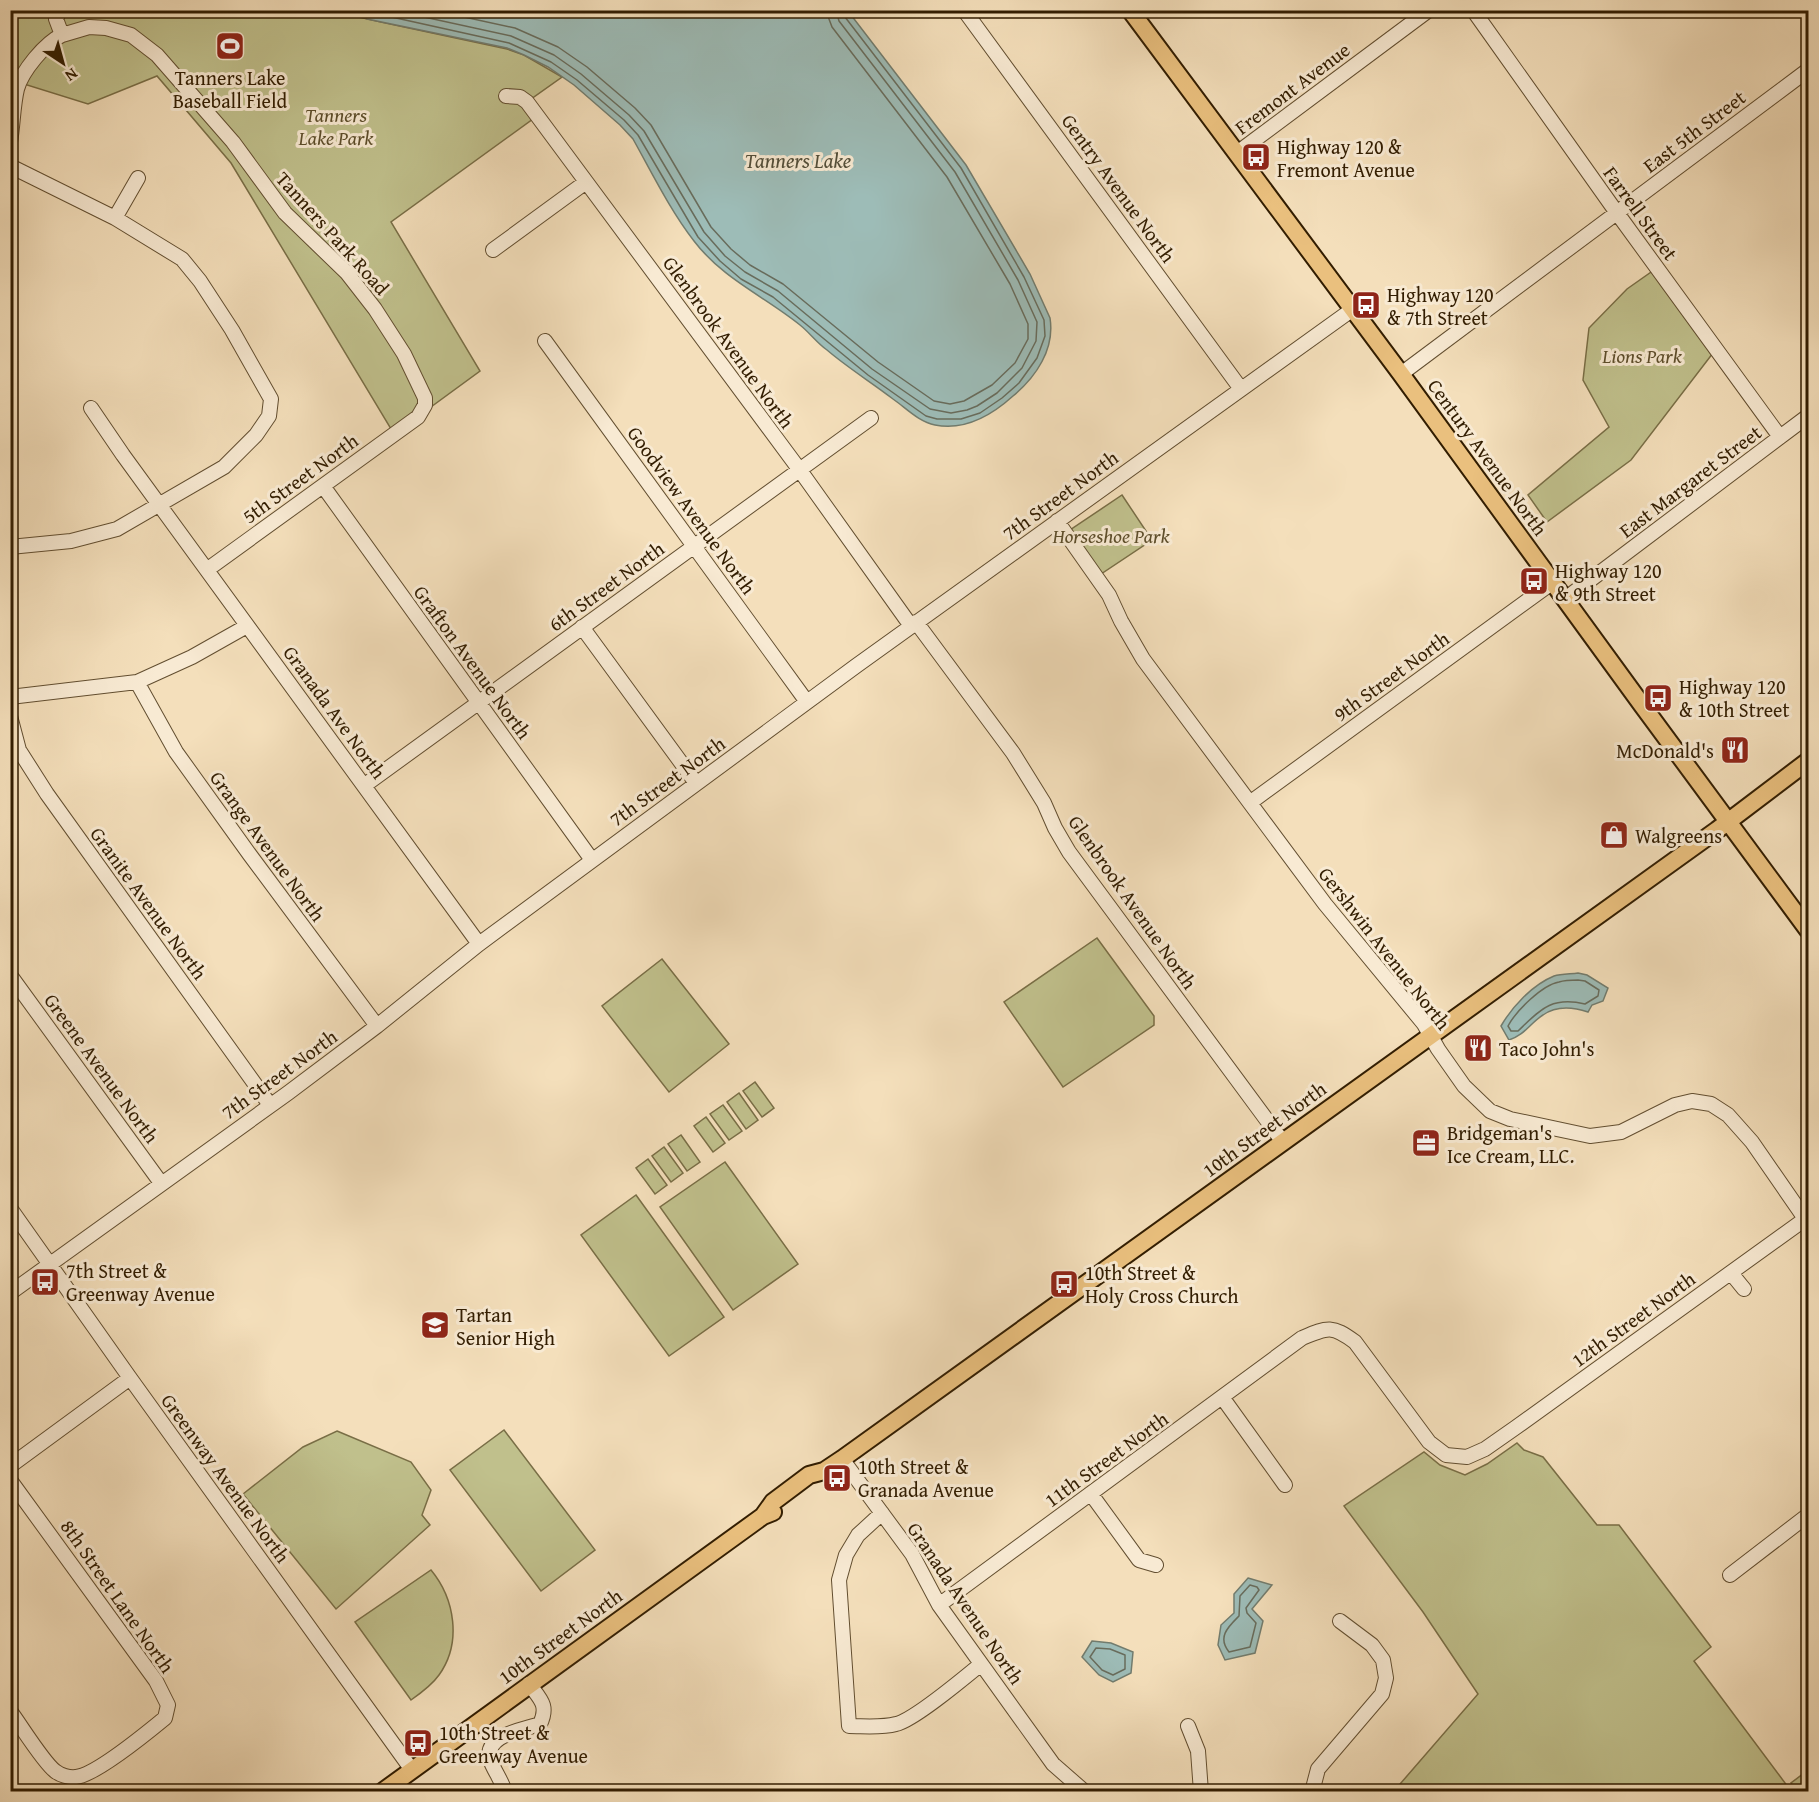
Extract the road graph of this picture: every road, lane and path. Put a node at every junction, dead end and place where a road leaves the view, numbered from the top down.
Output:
1 (60, 10) edge
2 (1130, 10) edge
3 (1429, 10) edge
4 (1473, 10) edge
5 (965, 11) edge
6 (62, 35) junction
7 (1809, 70) edge
8 (506, 96) dead end
9 (10, 142) edge
10 (1237, 153) junction
11 (10, 166) edge
12 (138, 178) dead end
13 (585, 182) junction
14 (1617, 213) junction
15 (115, 218) junction
16 (493, 249) dead end
17 (1353, 309) junction
18 (545, 341) dead end
19 (1401, 374) junction
20 (1241, 389) junction
21 (91, 408) dead end
22 (1809, 416) edge
23 (871, 418) dead end
24 (416, 419) joint
25 (1780, 437) junction
26 (799, 469) junction
27 (323, 486) junction
28 (159, 505) junction
29 (1057, 521) junction
30 (694, 546) junction
31 (10, 547) edge
32 (208, 569) junction
33 (1553, 582) junction
34 (1565, 599) junction
35 (914, 624) junction
36 (248, 626) junction
37 (582, 627) junction
38 (137, 682) junction
39 (10, 697) edge
40 (478, 702) junction
41 (807, 702) junction
42 (10, 716) edge
43 (1809, 761) edge
44 (696, 783) junction
45 (365, 785) junction
46 (1251, 802) junction
47 (1728, 822) junction
48 (592, 860) junction
49 (1809, 930) edge
50 (479, 944) junction
51 (10, 975) edge
52 (377, 1026) junction
53 (1430, 1036) junction
54 (270, 1105) junction
55 (1283, 1142) junction
56 (161, 1183) junction
57 (10, 1208) edge
58 (1808, 1220) edge
59 (50, 1264) junction
60 (1731, 1273) junction
61 (1744, 1290) dead end
62 (10, 1293) edge
63 (1294, 1343) joint
64 (130, 1378) junction
65 (1222, 1397) junction
66 (842, 1459) junction
67 (10, 1466) edge
68 (10, 1480) edge
69 (1285, 1485) dead end
70 (1091, 1494) junction
71 (882, 1513) junction
72 (1809, 1515) edge
73 (1156, 1565) dead end
74 (1730, 1575) dead end
75 (939, 1605) junction
76 (1340, 1621) dead end
77 (981, 1664) junction
78 (529, 1684) junction
79 (10, 1711) edge
80 (1188, 1726) dead end
81 (412, 1770) junction
82 (382, 1791) edge
83 (505, 1791) edge
84 (1085, 1791) edge
85 (1201, 1791) edge
86 (1312, 1791) edge

1 - 6 street
2 - 10 main road, Century Avenue North
3 - 10 street, Fremont Avenue
4 - 14 street, Farrell Street
5 - 20 street, Gentry Avenue North
6 - 9 street
6 - 24 street, Tanners Park Road
7 - 14 street, East 5th Street
8 - 13 street, Glenbrook Avenue North
10 - 17 main road, Century Avenue North
11 - 15 street
12 - 15 street
13 - 16 street
13 - 26 street, Glenbrook Avenue North
14 - 19 street, East 5th Street
14 - 25 street, Farrell Street
15 - 28 street
17 - 19 main road, Century Avenue North
17 - 20 street, 7th Street North
18 - 30 street, Goodview Avenue North
19 - 33 main road, Century Avenue North
20 - 29 street, 7th Street North
21 - 28 street, Granada Ave North
22 - 25 street, East Margaret Street
23 - 26 street, 6th Street North
24 - 27 street, 5th Street North
25 - 34 street, East Margaret Street
26 - 30 street, 6th Street North
26 - 35 street, Glenbrook Avenue North
27 - 32 street, 5th Street North
27 - 40 street, Grafton Avenue North
28 - 31 street
28 - 32 street, Granada Ave North
29 - 35 street, 7th Street North
29 - 46 street, Gershwin Avenue North
30 - 37 street, 6th Street North
30 - 41 street, Goodview Avenue North
32 - 36 street, Granada Ave North
33 - 34 main road, Century Avenue North
33 - 46 street, 9th Street North
34 - 47 main road, Century Avenue North
35 - 41 street, 7th Street North
35 - 55 street, Glenbrook Avenue North
36 - 38 street
36 - 45 street, Granada Ave North
37 - 40 street, 6th Street North
37 - 44 street
38 - 39 street
38 - 52 street, Grange Avenue North
40 - 45 street, 6th Street North
40 - 48 street, Grafton Avenue North
41 - 44 street, 7th Street North
42 - 54 street, Granite Avenue North
43 - 47 main road, 10th Street North
44 - 48 street, 7th Street North
45 - 50 street, Granada Ave North
46 - 53 street, Gershwin Avenue North
47 - 49 main road, Century Avenue North
47 - 53 main road, 10th Street North
48 - 50 street, 7th Street North
50 - 52 street, 7th Street North
51 - 56 street, Greene Avenue North
52 - 54 street, 7th Street North
53 - 55 main road, 10th Street North
53 - 58 street, Gershwin Avenue North
54 - 56 street, 7th Street North
55 - 66 main road, 10th Street North
56 - 59 street, 7th Street North
57 - 59 street, Greenway Avenue North
58 - 60 street, 12th Street North
59 - 62 street, 7th Street North
59 - 64 street, Greenway Avenue North
60 - 61 street
60 - 63 street, 12th Street North
63 - 65 street, 11th Street North
64 - 67 street
64 - 81 street, Greenway Avenue North
65 - 69 street
65 - 70 street, 11th Street North
66 - 71 street, Granada Avenue North
66 - 78 main road, 10th Street North
68 - 79 street, 8th Street Lane North
70 - 73 street
70 - 75 street, 11th Street North
71 - 75 street, Granada Avenue North
71 - 77 street
72 - 74 street
75 - 77 street, Granada Avenue North
76 - 86 street
77 - 84 street, Granada Avenue North
78 - 81 main road, 10th Street North
78 - 83 street
80 - 85 street
81 - 82 main road, 10th Street North

